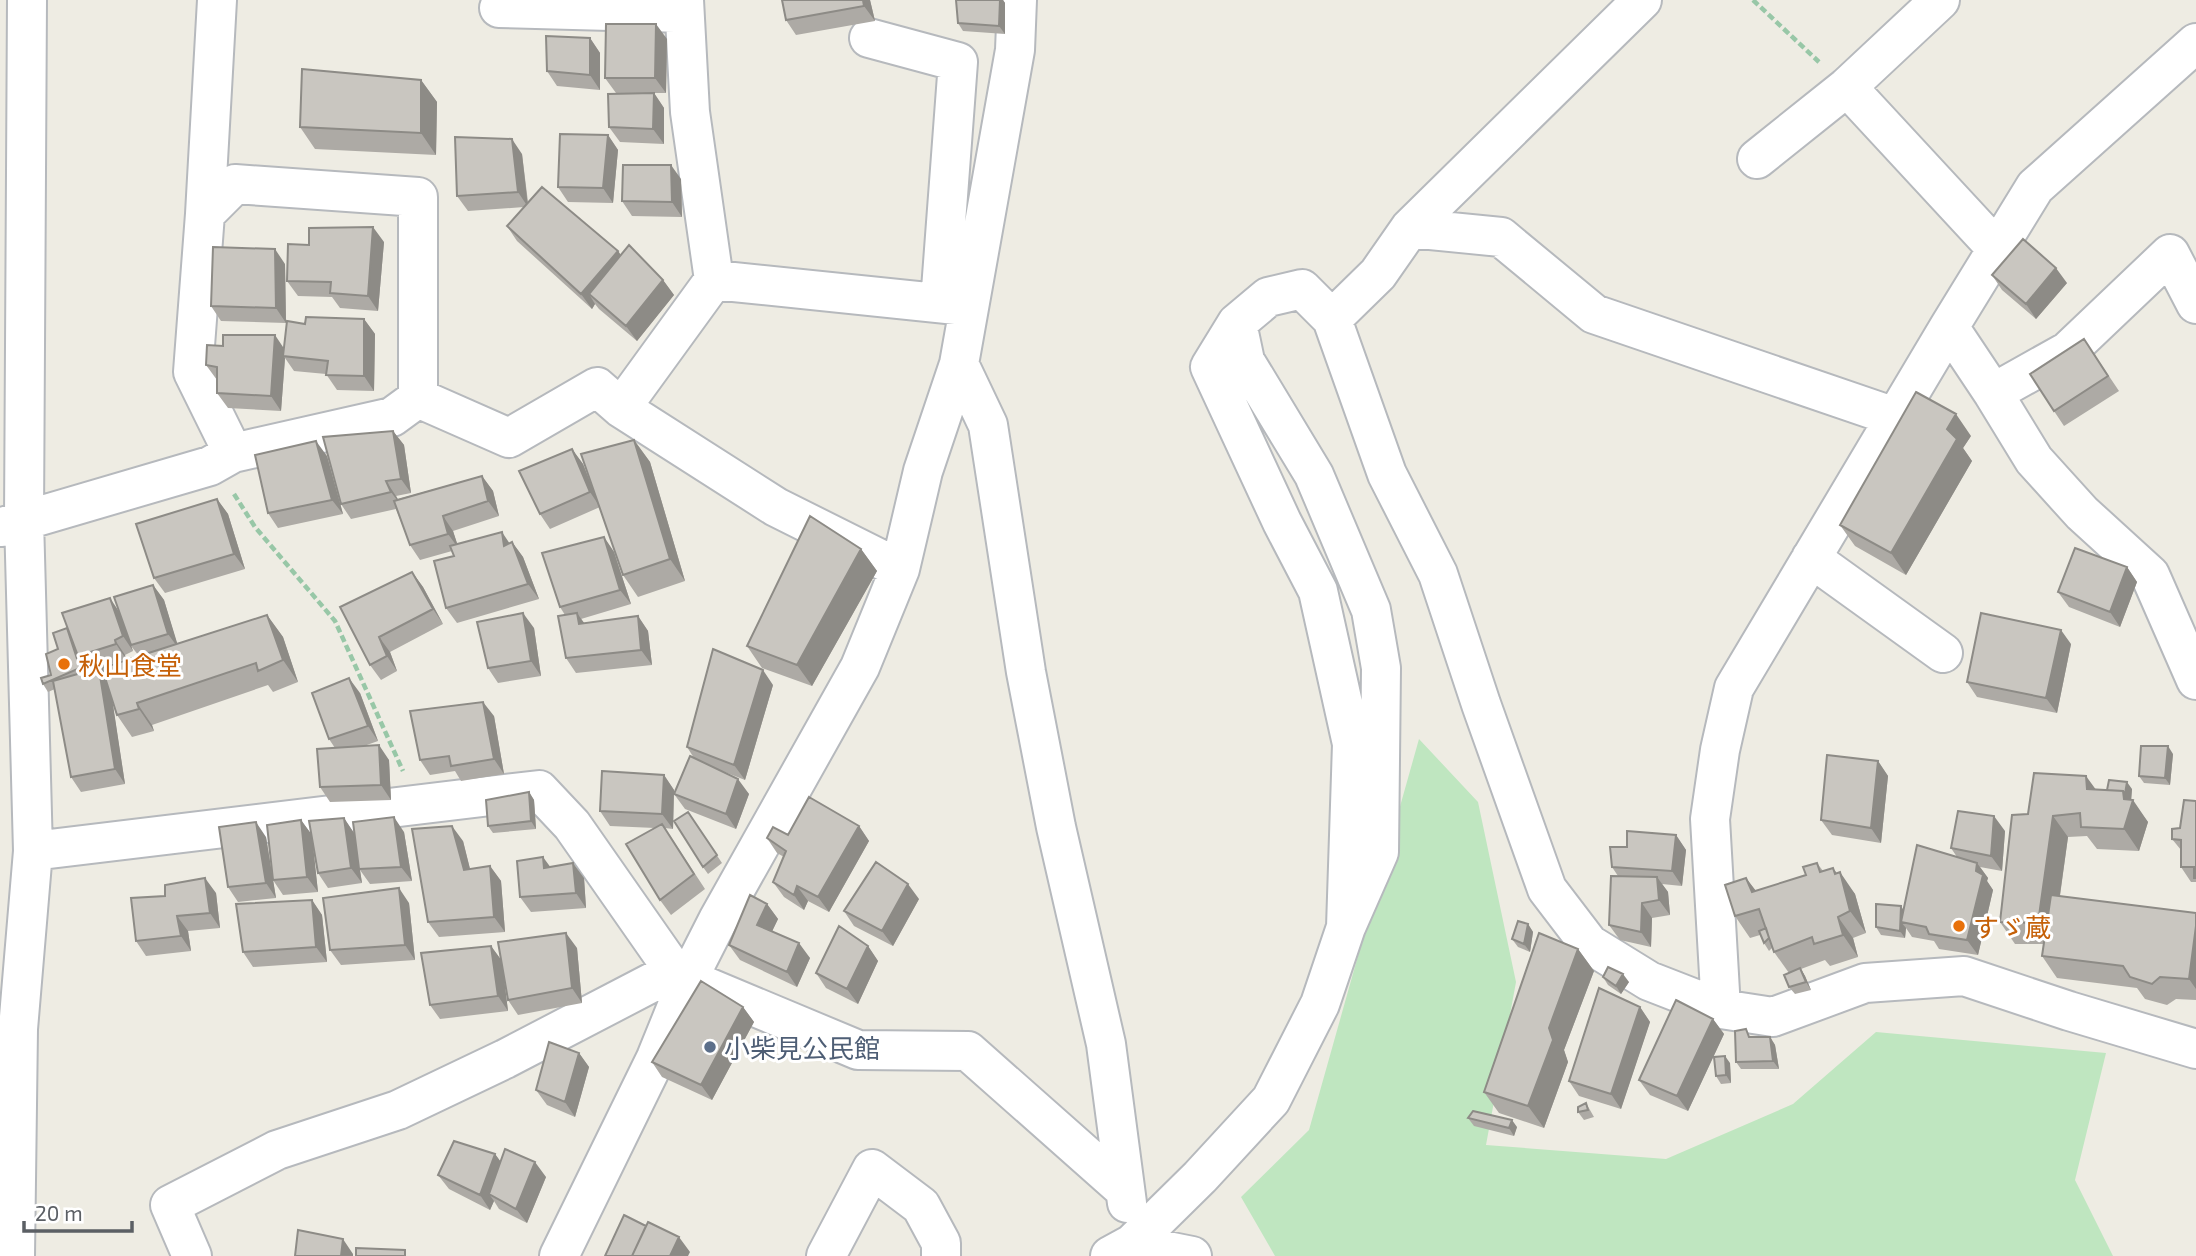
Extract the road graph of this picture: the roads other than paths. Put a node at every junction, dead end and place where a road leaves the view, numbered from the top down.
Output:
1 (27, 0) edge
2 (217, 0) edge
3 (1017, 0) edge
4 (1642, 0) edge
5 (1940, 0) edge
6 (684, 6) edge
7 (499, 8) dead end
8 (869, 38) dead end
9 (2196, 43) edge
10 (1847, 88) junction
11 (1758, 159) dead end
12 (13, 183) edge
13 (205, 214) junction
14 (1410, 228) junction
15 (1997, 249) junction
16 (714, 280) junction
17 (2196, 304) edge
18 (955, 305) junction
19 (1332, 319) junction
20 (1949, 327) junction
21 (959, 364) junction
22 (1993, 393) junction
23 (418, 398) junction
24 (621, 408) junction
25 (1895, 417) junction
26 (226, 457) junction
27 (12, 523) edge
28 (1811, 558) junction
29 (900, 569) junction
30 (1943, 653) dead end
31 (2196, 680) edge
32 (33, 852) junction
33 (681, 975) junction
34 (1721, 1009) junction
35 (9, 1030) edge
36 (2196, 1049) edge
37 (1125, 1190) junction
38 (1128, 1252) edge
39 (15, 1256) edge
40 (192, 1256) edge
41 (559, 1256) edge
42 (826, 1256) edge
43 (941, 1256) edge
44 (1192, 1256) edge

1 - 12 street
2 - 13 street
3 - 18 street
4 - 14 street
5 - 10 street
6 - 7 street
6 - 16 street
8 - 18 street
9 - 15 street
10 - 11 street
10 - 15 street
12 - 27 street
13 - 23 street
13 - 26 street
14 - 19 street
14 - 25 street
15 - 20 street
16 - 18 street
16 - 24 street
17 - 22 street
18 - 21 street
19 - 34 street
19 - 38 street
20 - 22 street
20 - 25 street
21 - 29 street
21 - 37 street
22 - 31 street
23 - 24 street
23 - 26 street
24 - 29 street
25 - 28 street
26 - 27 street
27 - 32 street
28 - 30 street
28 - 34 street
29 - 33 street
32 - 33 street
32 - 35 street
33 - 37 street
33 - 40 street
33 - 41 street
34 - 36 street
35 - 39 street
37 - 38 street
38 - 44 street
42 - 43 street

